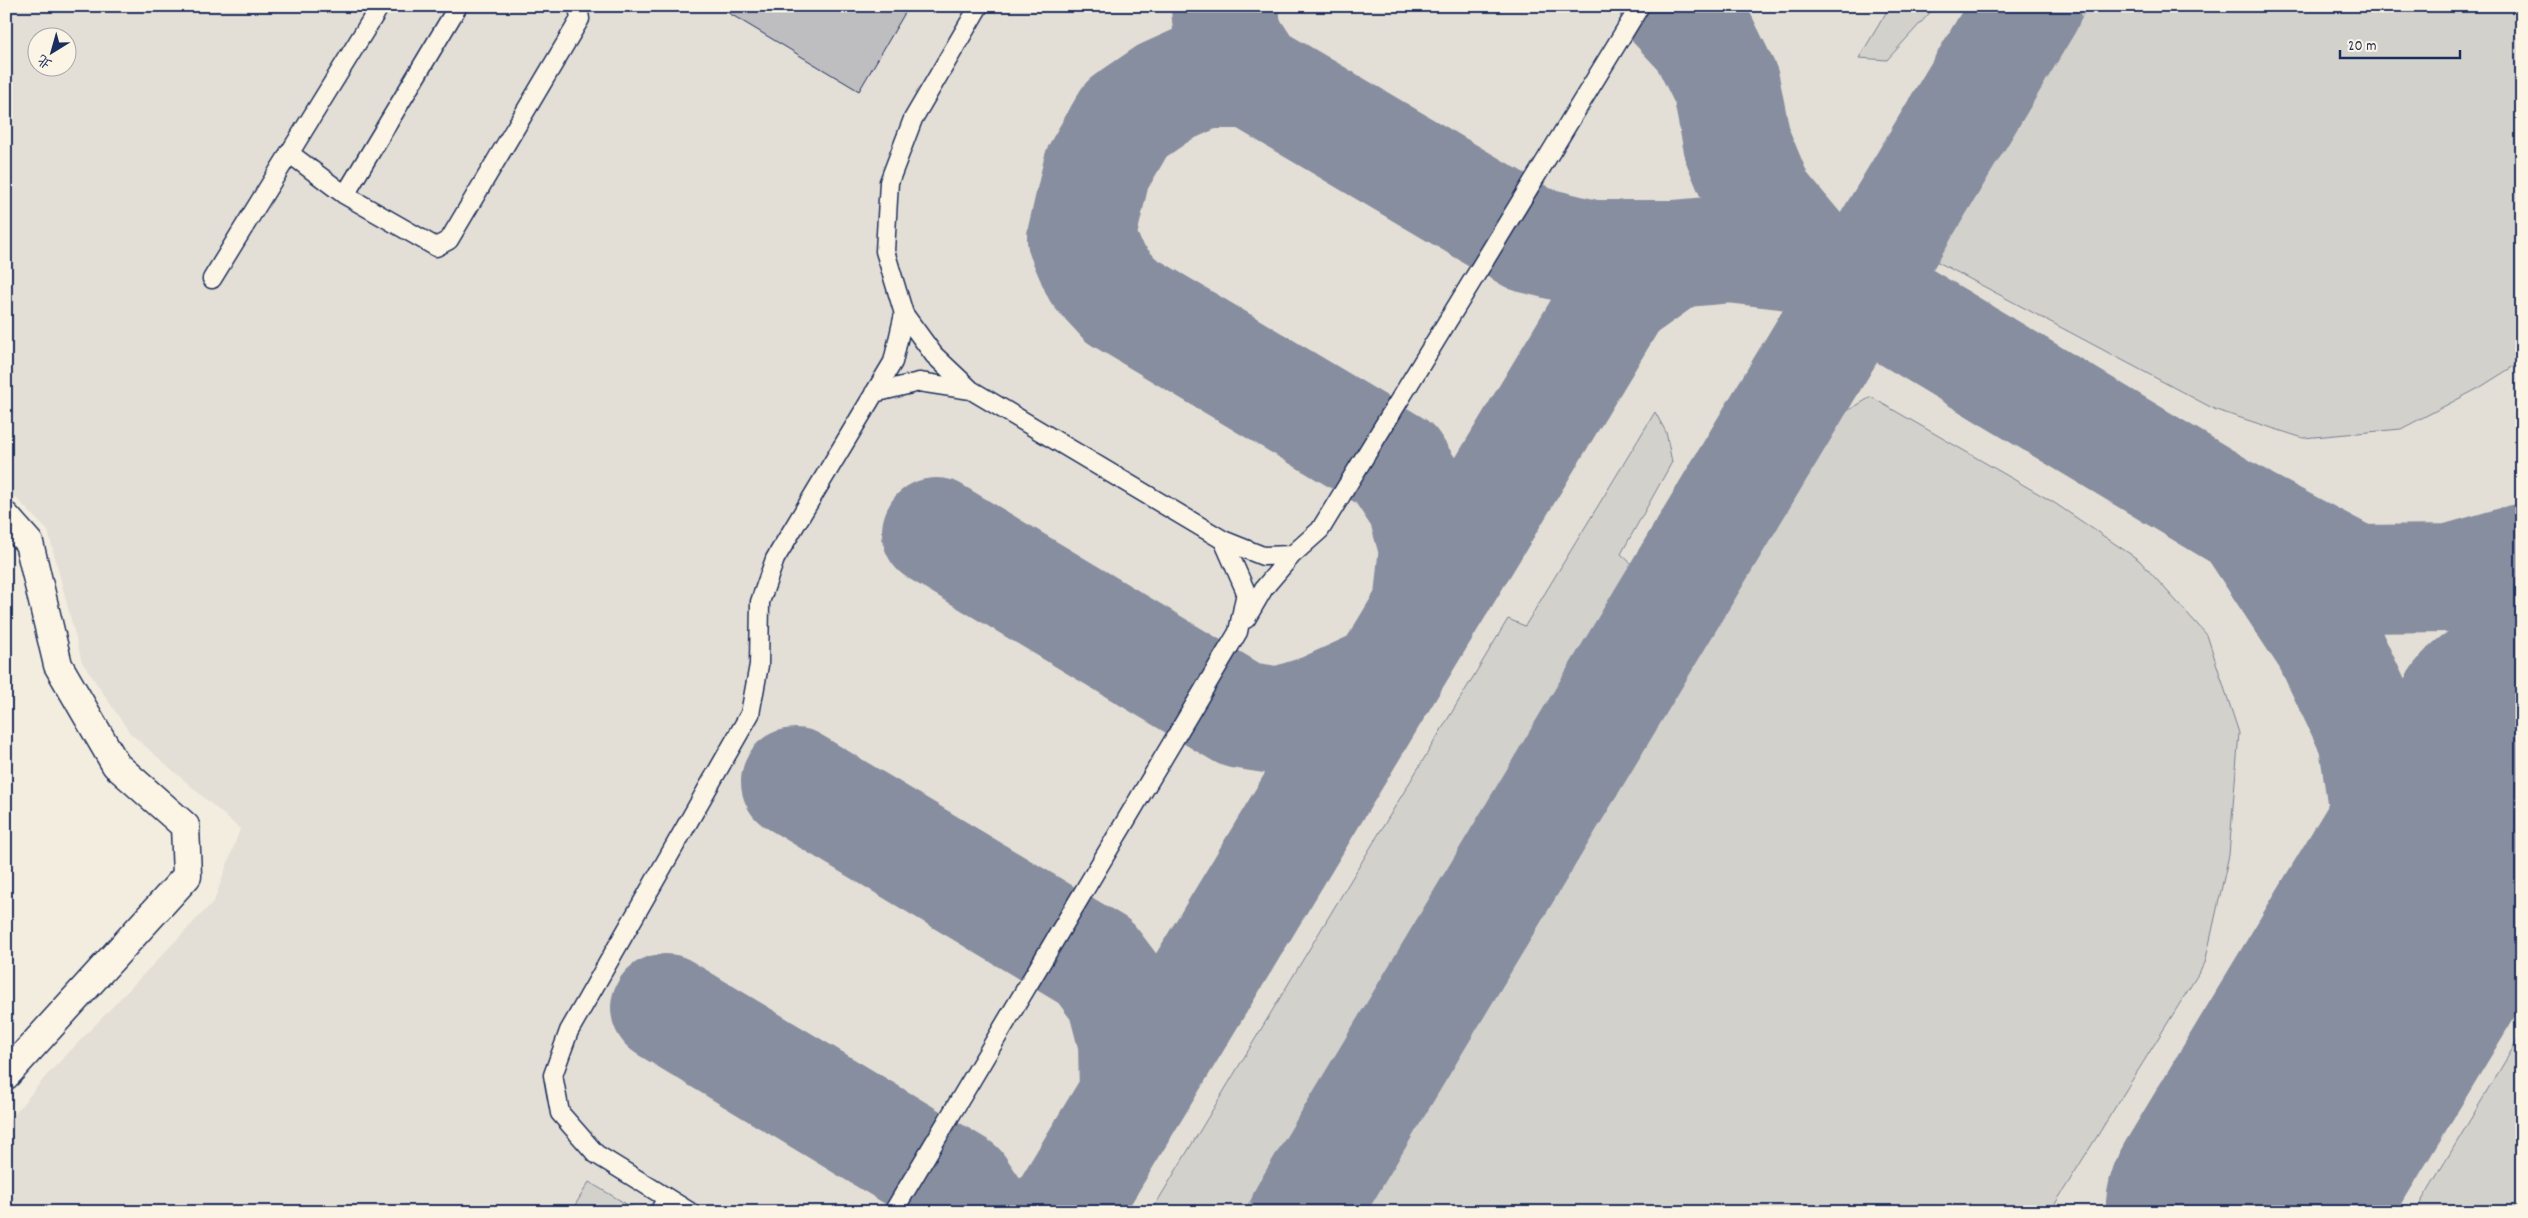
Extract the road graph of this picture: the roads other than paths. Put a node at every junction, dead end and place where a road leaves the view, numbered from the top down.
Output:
1 (380, 6) edge
2 (458, 6) edge
3 (578, 6) edge
4 (979, 6) edge
5 (1640, 6) edge
6 (289, 153) junction
7 (345, 195) junction
8 (212, 279) dead end
9 (904, 314) junction
10 (971, 390) junction
11 (874, 393) junction
12 (6, 517) edge
13 (1224, 540) junction
14 (1292, 555) junction
15 (1238, 632) junction
16 (6, 1075) edge
17 (663, 1205) edge
18 (690, 1212) edge
19 (893, 1212) edge

1 - 6 lane
2 - 7 lane
3 - 7 lane
4 - 9 lane
5 - 14 lane
6 - 7 lane
6 - 8 lane
9 - 10 lane
9 - 11 lane
10 - 11 lane
10 - 13 lane
11 - 17 lane
12 - 16 street
13 - 14 lane
13 - 15 lane
14 - 15 lane
15 - 19 lane
17 - 18 lane

